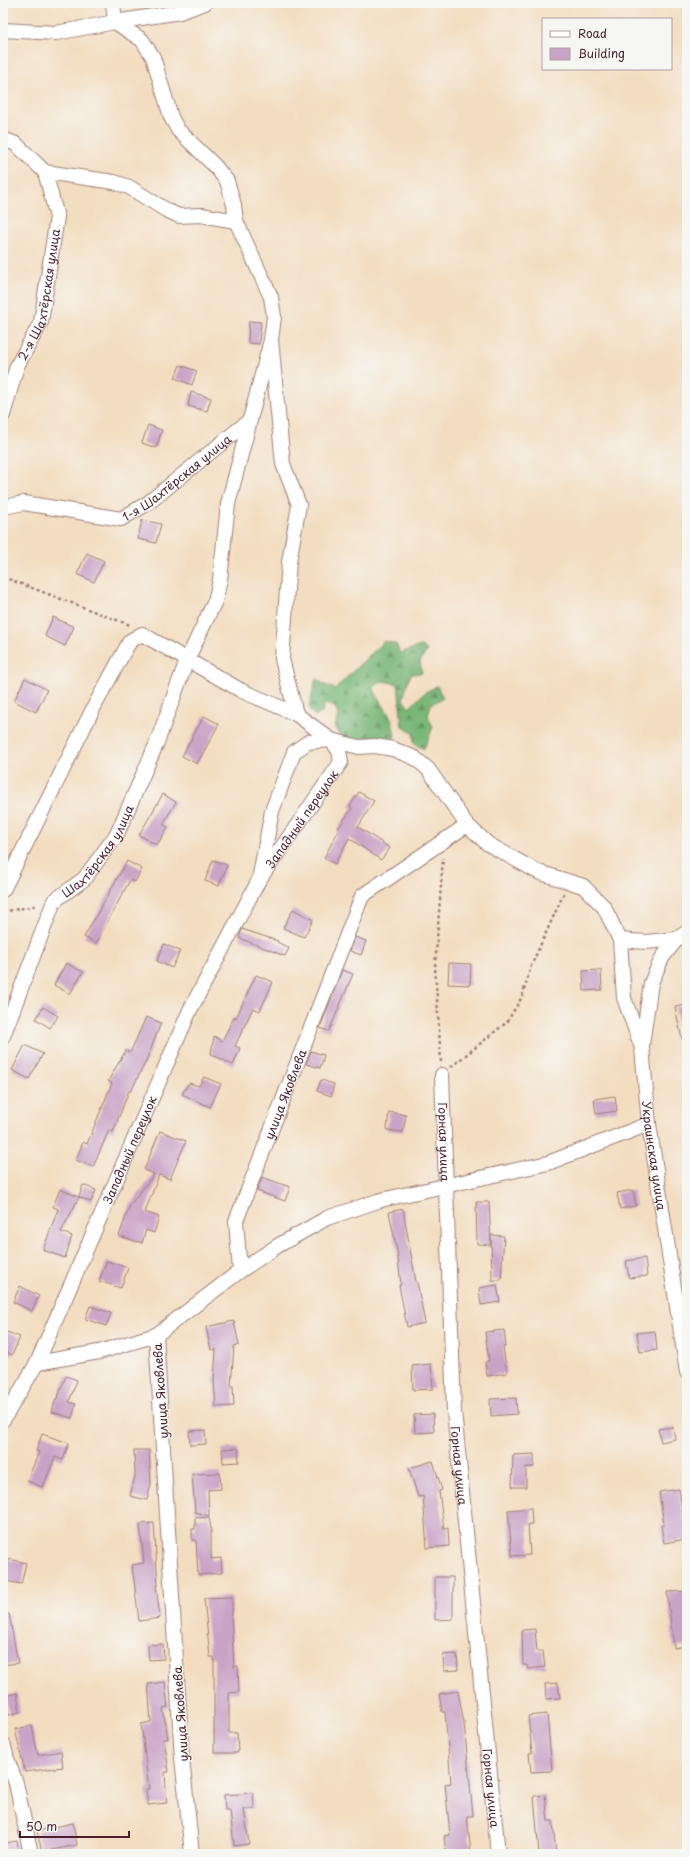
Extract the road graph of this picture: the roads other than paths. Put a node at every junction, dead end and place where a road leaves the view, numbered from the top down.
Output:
1 (113, 3) edge
2 (205, 3) edge
3 (115, 22) junction
4 (3, 30) edge
5 (3, 139) edge
6 (45, 172) junction
7 (236, 221) junction
8 (271, 340) junction
9 (3, 415) edge
10 (250, 420) junction
11 (3, 507) edge
12 (187, 660) junction
13 (296, 714) junction
14 (331, 740) junction
15 (359, 747) junction
16 (341, 762) junction
17 (467, 825) junction
18 (259, 880) junction
19 (3, 890) edge
20 (682, 935) edge
21 (620, 940) junction
22 (3, 1036) edge
23 (642, 1048) junction
24 (442, 1075) road end
25 (649, 1124) junction
26 (446, 1185) junction
27 (240, 1271) junction
28 (156, 1335) junction
29 (37, 1363) junction
30 (687, 1372) edge
31 (3, 1420) edge
32 (3, 1743) edge
33 (30, 1854) edge
34 (192, 1854) edge
35 (498, 1854) edge

1 - 3 street
2 - 3 street
3 - 4 street
3 - 7 street, 1-я Шахтёрская улица
5 - 6 street
6 - 7 street
6 - 9 street, 2-я Шахтёрская улица
7 - 8 street, 1-я Шахтёрская улица
8 - 10 street, 1-я Шахтёрская улица
8 - 13 street
10 - 11 street, 1-я Шахтёрская улица
10 - 12 street, 1-я Шахтёрская улица
12 - 13 street
12 - 19 street
12 - 22 street, Шахтёрская улица
13 - 14 street
14 - 15 street
14 - 16 street, Западный переулок
14 - 18 street, Западный переулок
15 - 16 street
15 - 17 street
16 - 18 street, Западный переулок
17 - 21 street
17 - 27 street, улица Яковлева
18 - 29 street, Западный переулок
20 - 21 street
20 - 23 street
21 - 23 street, Украинская улица
23 - 25 street, Украинская улица
24 - 26 street, Горная улица
25 - 26 street
25 - 30 street, Украинская улица
26 - 27 street
26 - 35 street, Горная улица
27 - 28 street, улица Яковлева
28 - 29 street
28 - 34 street, улица Яковлева
29 - 31 street, Западный переулок
32 - 33 street

